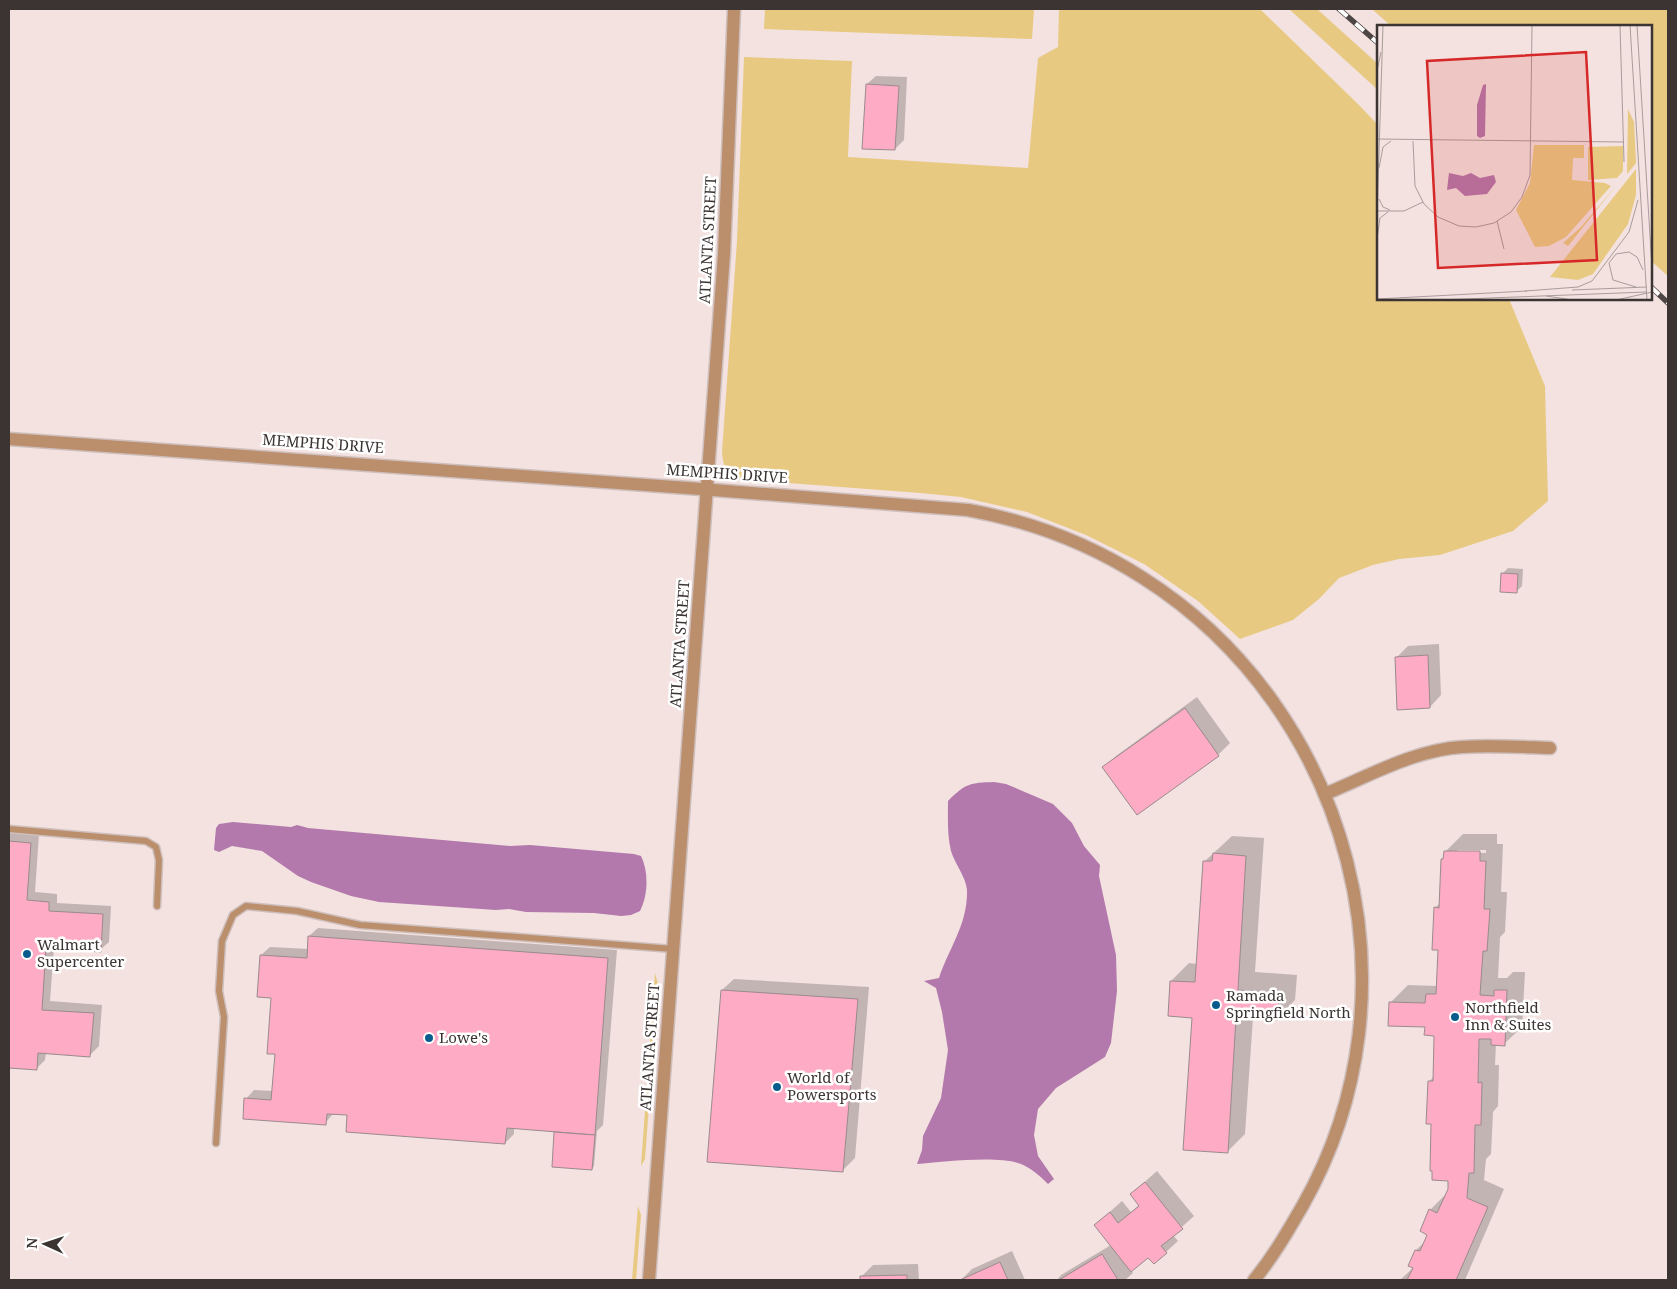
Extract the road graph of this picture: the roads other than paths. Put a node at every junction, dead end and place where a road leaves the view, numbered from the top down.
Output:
1 (734, 9) edge
2 (9, 438) edge
3 (708, 489) junction
4 (1550, 748) dead end
5 (1325, 794) junction
6 (9, 829) edge
7 (157, 906) dead end
8 (673, 949) junction
9 (216, 1143) dead end
10 (649, 1280) edge
11 (1254, 1280) edge

1 - 3 street, ATLANTA STREET
2 - 3 street, MEMPHIS DRIVE
3 - 5 street, MEMPHIS DRIVE
3 - 8 street, ATLANTA STREET
4 - 5 street
5 - 11 street, MEMPHIS DRIVE
6 - 7 lane
8 - 9 lane
8 - 10 street, ATLANTA STREET

